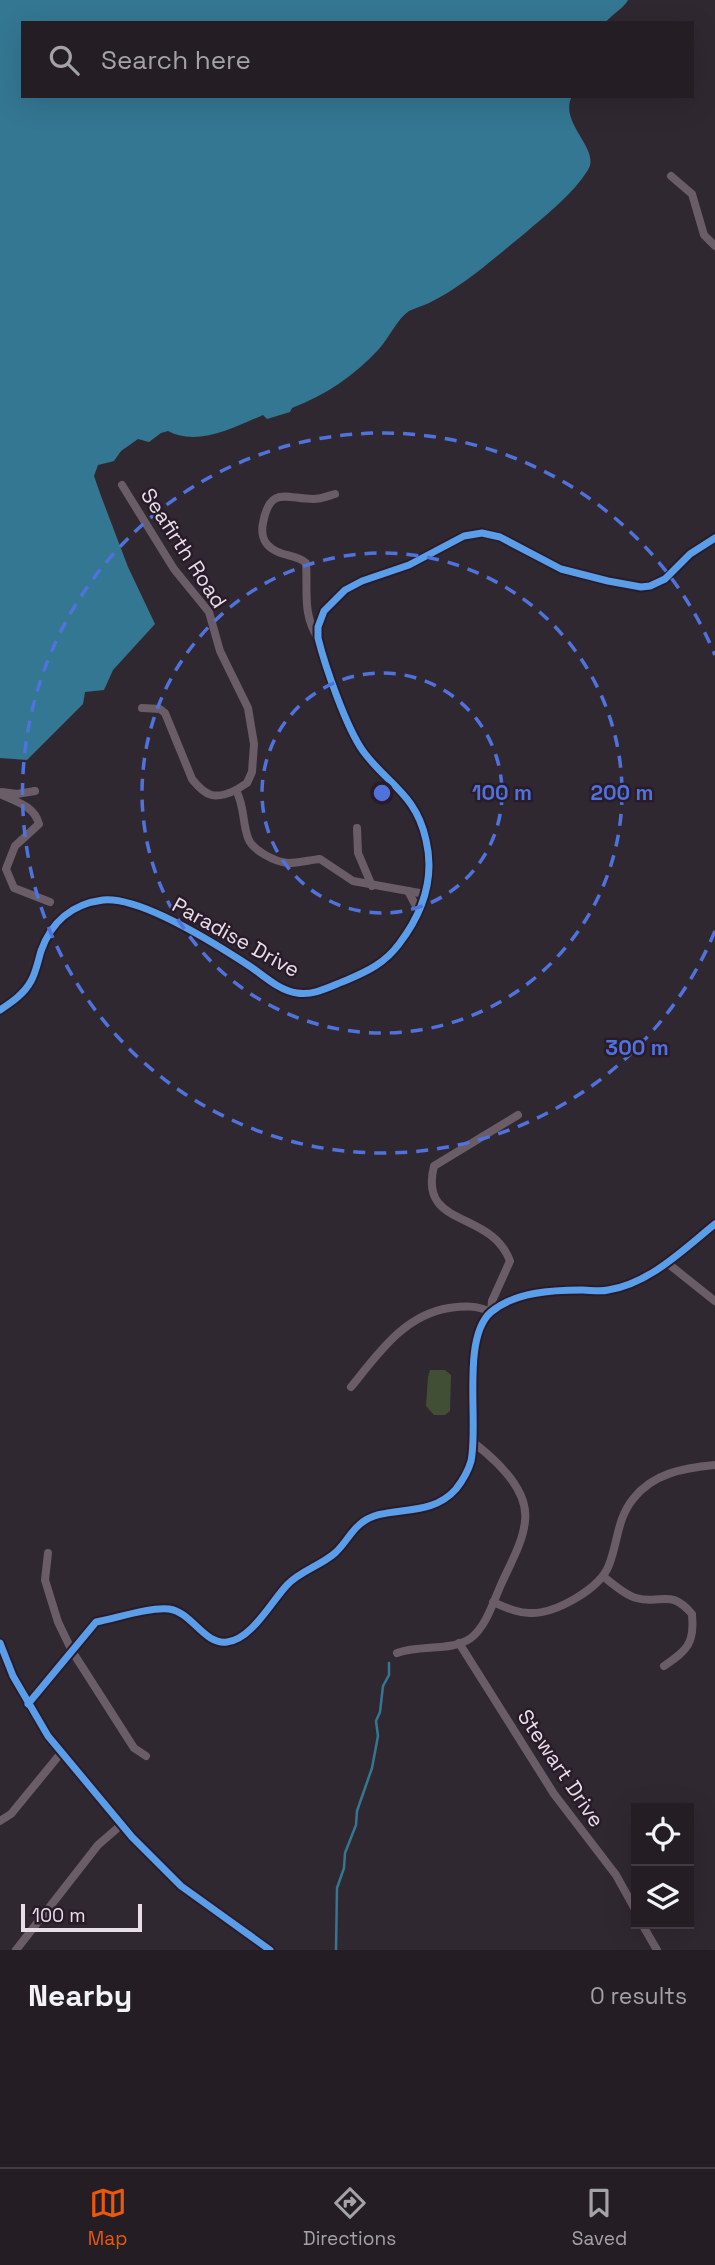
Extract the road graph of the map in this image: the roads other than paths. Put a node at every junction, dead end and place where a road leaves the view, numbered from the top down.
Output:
1 (671, 176) dead end
2 (715, 246) edge
3 (122, 485) dead end
4 (335, 494) dead end
5 (715, 538) edge
6 (318, 638) junction
7 (142, 708) dead end
8 (236, 790) junction
9 (35, 791) dead end
10 (357, 828) dead end
11 (372, 886) junction
12 (408, 891) junction
13 (425, 894) junction
14 (50, 902) dead end
15 (419, 912) junction
16 (0, 1010) edge
17 (518, 1115) dead end
18 (715, 1224) edge
19 (666, 1262) junction
20 (715, 1301) edge
21 (491, 1312) junction
22 (351, 1387) dead end
23 (474, 1443) junction
24 (715, 1465) edge
25 (48, 1553) dead end
26 (604, 1577) junction
27 (494, 1602) junction
28 (0, 1643) edge
29 (459, 1643) junction
30 (72, 1651) junction
31 (397, 1653) dead end
32 (664, 1666) dead end
33 (28, 1704) junction
34 (61, 1753) junction
35 (146, 1756) dead end
36 (0, 1821) edge
37 (121, 1825) junction
38 (631, 1902) edge
39 (645, 1929) edge
40 (16, 1950) edge
41 (270, 1950) edge
42 (657, 1950) edge

1 - 2 street
3 - 8 street, Seafirth Road
4 - 6 street
5 - 6 street
6 - 13 street, Paradise Drive
7 - 8 street
8 - 11 street
9 - 14 street
10 - 11 street
11 - 12 street
12 - 13 street
12 - 15 street
13 - 15 street, Paradise Drive
15 - 16 street, Paradise Drive
17 - 21 street
18 - 19 street
19 - 20 street
19 - 21 street
21 - 22 street
21 - 23 street
23 - 27 street
23 - 30 street
24 - 26 street
25 - 30 street
26 - 27 street
26 - 32 street
27 - 29 street
28 - 33 street
29 - 31 street
29 - 38 street, Stewart Drive
30 - 33 street
30 - 35 street
33 - 34 street
34 - 36 street
34 - 37 street
37 - 40 street
37 - 41 street
39 - 42 street

